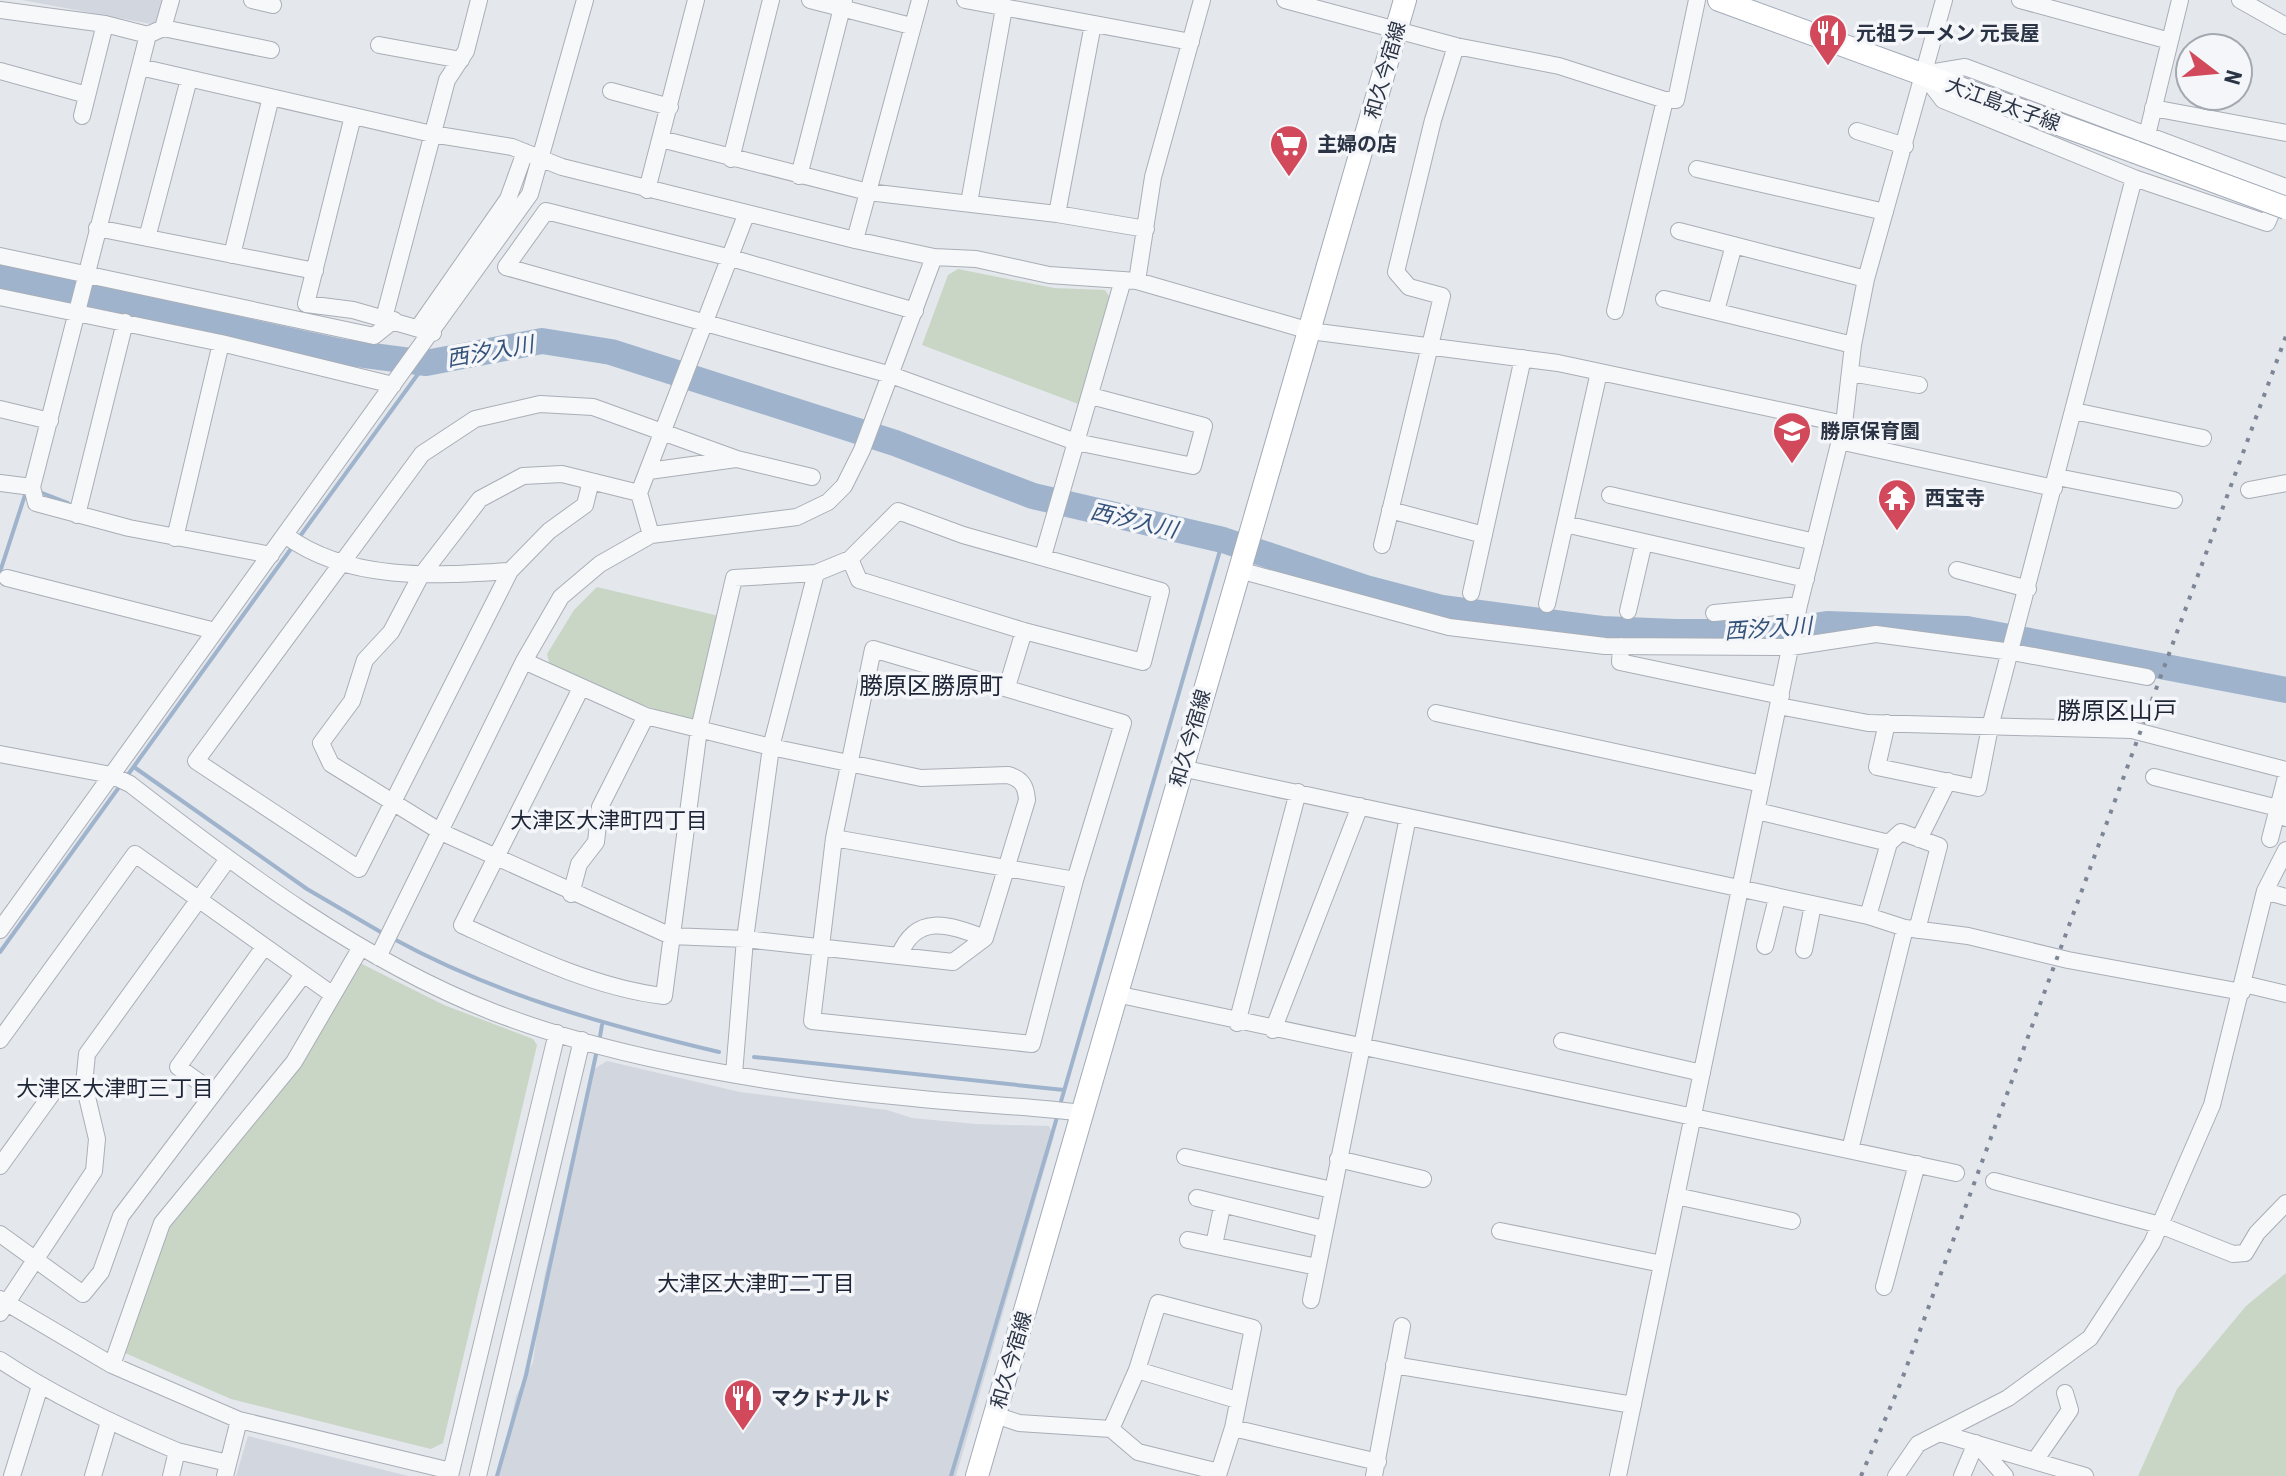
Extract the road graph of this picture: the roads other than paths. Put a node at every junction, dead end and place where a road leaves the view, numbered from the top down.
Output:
1 (171, 0) edge
2 (252, 0) edge
3 (479, 0) edge
4 (585, 0) edge
5 (696, 0) edge
6 (771, 0) edge
7 (810, 0) edge
8 (920, 0) edge
9 (965, 0) edge
10 (1202, 0) edge
11 (1285, 0) edge
12 (1405, 0) edge
13 (1697, 0) edge
14 (1719, 0) edge
15 (1944, 0) edge
16 (2020, 0) edge
17 (2180, 0) edge
18 (2240, 0) edge
19 (843, 4) edge
20 (273, 5) dead end
21 (1004, 8) junction
22 (0, 10) edge
23 (105, 24) junction
24 (1093, 24) junction
25 (911, 26) junction
26 (2286, 26) edge
27 (1397, 27) junction
28 (156, 31) junction
29 (2170, 41) junction
30 (1191, 42) junction
31 (379, 45) dead end
32 (1456, 46) junction
33 (271, 50) dead end
34 (461, 60) junction
35 (140, 67) junction
36 (0, 71) edge
37 (1923, 74) junction
38 (189, 79) junction
39 (611, 91) dead end
40 (87, 95) junction
41 (271, 97) junction
42 (1665, 100) junction
43 (670, 107) junction
44 (2153, 108) junction
45 (82, 116) dead end
46 (353, 116) junction
47 (1857, 131) dead end
48 (2286, 133) edge
49 (432, 134) junction
50 (661, 139) junction
51 (2141, 144) junction
52 (1905, 146) junction
53 (532, 155) junction
54 (731, 159) junction
55 (1697, 169) dead end
56 (799, 176) junction
57 (2134, 178) junction
58 (647, 190) junction
59 (868, 192) junction
60 (969, 203) junction
61 (2286, 208) edge
62 (1885, 212) junction
63 (1057, 214) junction
64 (746, 215) junction
65 (97, 228) junction
66 (1146, 229) junction
67 (1679, 231) dead end
68 (147, 238) junction
69 (855, 240) junction
70 (1734, 245) junction
71 (232, 255) junction
72 (0, 256) edge
73 (934, 257) junction
74 (731, 258) junction
75 (315, 271) junction
76 (87, 277) junction
77 (1866, 279) junction
78 (1130, 280) junction
79 (0, 297) edge
80 (1664, 299) dead end
81 (915, 311) junction
82 (1615, 311) dead end
83 (1716, 311) junction
84 (77, 314) junction
85 (389, 319) junction
86 (125, 322) junction
87 (708, 322) junction
88 (425, 330) junction
89 (1310, 331) junction
90 (221, 343) junction
91 (1429, 344) junction
92 (1853, 345) junction
93 (1523, 358) junction
94 (1599, 372) junction
95 (1851, 373) junction
96 (891, 375) junction
97 (393, 385) junction
98 (1919, 385) dead end
99 (1091, 396) junction
100 (0, 409) edge
101 (2074, 411) junction
102 (50, 421) junction
103 (1844, 424) junction
104 (664, 430) junction
105 (2203, 438) dead end
106 (1839, 441) junction
107 (1076, 442) junction
108 (737, 459) junction
109 (649, 471) junction
110 (812, 477) dead end
111 (591, 481) junction
112 (2055, 482) junction
113 (0, 483) edge
114 (2286, 483) edge
115 (2249, 490) dead end
116 (639, 493) junction
117 (34, 495) junction
118 (1610, 495) dead end
119 (2174, 500) dead end
120 (1390, 510) junction
121 (77, 515) junction
122 (1565, 524) junction
123 (285, 535) junction
124 (651, 535) junction
125 (1484, 535) junction
126 (175, 538) junction
127 (1644, 542) junction
128 (1815, 542) junction
129 (1382, 545) dead end
130 (271, 555) junction
131 (1043, 556) junction
132 (850, 559) junction
133 (340, 562) junction
134 (1240, 567) junction
135 (1957, 570) dead end
136 (510, 571) junction
137 (816, 573) junction
138 (420, 577) junction
139 (7, 578) dead end
140 (1806, 579) junction
141 (2028, 589) junction
142 (1471, 593) dead end
143 (1547, 604) dead end
144 (1799, 605) junction
145 (1628, 611) dead end
146 (1714, 613) dead end
147 (215, 631) junction
148 (1024, 631) junction
149 (1621, 646) junction
150 (1791, 647) junction
151 (2012, 652) junction
152 (524, 661) junction
153 (2147, 677) dead end
154 (1007, 687) junction
155 (581, 688) junction
156 (1780, 701) junction
157 (1436, 713) dead end
158 (646, 716) junction
159 (1887, 723) junction
160 (1990, 727) junction
161 (699, 729) junction
162 (771, 747) junction
163 (0, 754) edge
164 (849, 764) junction
165 (1181, 768) junction
166 (2286, 770) edge
167 (111, 775) junction
168 (2154, 777) dead end
169 (2286, 777) edge
170 (1948, 781) junction
171 (1762, 784) junction
172 (1298, 792) junction
173 (390, 803) junction
174 (1360, 806) junction
175 (1757, 811) junction
176 (2282, 813) edge
177 (1408, 817) junction
178 (441, 832) junction
179 (834, 838) junction
180 (1919, 839) junction
181 (2270, 839) dead end
182 (1889, 843) junction
183 (2286, 850) edge
184 (496, 858) junction
185 (228, 859) junction
186 (1007, 868) junction
187 (1075, 880) junction
188 (1740, 891) junction
189 (2265, 891) junction
190 (571, 894) junction
191 (2286, 897) edge
192 (1777, 898) junction
193 (198, 900) junction
194 (1813, 905) junction
195 (1868, 916) junction
196 (1911, 929) junction
197 (0, 930) edge
198 (671, 936) junction
199 (985, 938) junction
200 (745, 939) junction
201 (1765, 946) dead end
202 (264, 947) junction
203 (361, 947) junction
204 (820, 948) junction
205 (1804, 950) dead end
206 (899, 956) junction
207 (378, 957) junction
208 (303, 975) junction
209 (2243, 988) junction
210 (1116, 994) junction
211 (2286, 994) edge
212 (333, 995) junction
213 (1237, 1023) junction
214 (1273, 1030) junction
215 (557, 1033) junction
216 (0, 1040) edge
217 (582, 1040) junction
218 (1562, 1041) dead end
219 (1360, 1047) junction
220 (1702, 1073) junction
221 (734, 1074) junction
222 (84, 1084) junction
223 (213, 1092) junction
224 (1082, 1113) junction
225 (1693, 1117) junction
226 (1850, 1150) junction
227 (1185, 1157) dead end
228 (1338, 1159) junction
229 (1917, 1164) junction
230 (0, 1166) edge
231 (1956, 1173) dead end
232 (1423, 1179) dead end
233 (1994, 1181) dead end
234 (1332, 1190) junction
235 (1676, 1196) junction
236 (1197, 1198) dead end
237 (2286, 1203) edge
238 (1222, 1207) junction
239 (1792, 1221) dead end
240 (2160, 1225) junction
241 (1324, 1229) junction
242 (1500, 1231) dead end
243 (0, 1234) edge
244 (1188, 1240) dead end
245 (1214, 1245) junction
246 (34, 1257) junction
247 (1662, 1264) junction
248 (1317, 1267) junction
249 (1884, 1287) dead end
250 (1311, 1300) dead end
251 (2, 1305) edge
252 (1402, 1326) dead end
253 (0, 1360) edge
254 (112, 1365) junction
255 (1394, 1365) junction
256 (1137, 1370) junction
257 (40, 1386) junction
258 (2065, 1393) dead end
259 (1237, 1400) junction
260 (1633, 1405) junction
261 (995, 1415) junction
262 (239, 1420) junction
263 (109, 1422) junction
264 (1233, 1428) junction
265 (1111, 1429) junction
266 (1940, 1433) junction
267 (1976, 1443) junction
268 (177, 1451) junction
269 (2036, 1459) junction
270 (1376, 1469) edge
271 (226, 1470) edge
272 (450, 1473) edge
273 (12, 1476) edge
274 (93, 1476) edge
275 (171, 1476) edge
276 (478, 1476) edge
277 (977, 1476) edge
278 (1618, 1476) edge
279 (1896, 1476) edge
280 (1962, 1476) edge
281 (2005, 1476) edge
282 (2085, 1476) edge

1 - 28 street
2 - 20 street
3 - 34 street
4 - 53 street
5 - 43 street
6 - 54 street
7 - 19 street
8 - 25 street
9 - 21 street
10 - 30 street
11 - 27 street
12 - 27 main road, 和久今宿線
13 - 42 street
14 - 37 main road, 大江島太子線
15 - 37 street
16 - 29 street
17 - 29 street
18 - 26 street
19 - 25 street
19 - 56 street
21 - 24 street
21 - 60 street
22 - 23 street
23 - 28 street
23 - 40 street
24 - 30 street
24 - 63 street
25 - 59 street
27 - 32 street
27 - 89 main road, 和久今宿線
28 - 33 street
28 - 35 street
29 - 44 street
30 - 66 street
31 - 34 street
32 - 42 street
32 - 91 street
34 - 49 street
35 - 38 street
35 - 65 street
36 - 40 street
37 - 51 main road, 大江島太子線
37 - 52 street
37 - 57 street
38 - 41 street
38 - 68 street
39 - 43 street
40 - 45 street
41 - 46 street
41 - 71 street
42 - 82 street
43 - 50 street
44 - 48 street
44 - 51 street
46 - 49 street
46 - 75 street
47 - 52 street
49 - 53 street
49 - 85 street
50 - 54 street
50 - 58 street
51 - 57 street
51 - 61 main road, 大江島太子線, bridge
52 - 62 street
53 - 58 street
53 - 88 street
54 - 56 street
55 - 62 street
56 - 59 street
57 - 101 street
58 - 64 street
59 - 60 street
59 - 69 street
60 - 63 street
62 - 77 street
63 - 66 street
64 - 69 street
64 - 74 street
65 - 68 street
65 - 76 street
66 - 78 street
67 - 70 street
68 - 71 street
69 - 73 street
70 - 77 street
70 - 83 street
71 - 75 street
72 - 76 street
73 - 78 street
73 - 81 street
74 - 81 street
74 - 87 street
74 - 87 street
75 - 85 street
76 - 84 street
76 - 85 street
77 - 92 street
78 - 89 street
78 - 99 street
79 - 84 street
80 - 83 street
81 - 96 street
83 - 92 street
84 - 86 street
84 - 102 street
85 - 88 street
86 - 90 street
86 - 121 street
87 - 96 street
87 - 104 street
88 - 97 street
89 - 91 street
89 - 134 main road, 和久今宿線
90 - 97 street
90 - 126 street
91 - 93 street
91 - 120 street
92 - 95 street
93 - 94 street
93 - 125 street
94 - 103 street
94 - 122 street
95 - 98 street
95 - 103 street
96 - 107 street
96 - 124 street
97 - 123 street
99 - 107 street
99 - 107 street
100 - 102 street
101 - 105 street
101 - 112 street
102 - 117 street
103 - 106 street
104 - 108 street
104 - 109 street
104 - 133 street
106 - 112 street
106 - 128 street
107 - 131 street
108 - 109 street
108 - 110 street
109 - 116 street
111 - 116 street
111 - 136 street
111 - 138 street
112 - 119 street
112 - 141 street
113 - 117 street
114 - 115 street
116 - 124 street
117 - 121 street
118 - 128 street
120 - 125 street
120 - 129 street
121 - 126 street
122 - 127 street
122 - 143 street
123 - 130 street
123 - 133 street
124 - 152 street
125 - 142 street
126 - 130 street
127 - 140 street
127 - 145 street
128 - 140 street
130 - 147 street
131 - 132 street
131 - 148 street
132 - 137 street
132 - 148 street
133 - 138 street
133 - 173 street
134 - 149 street
134 - 165 main road, 和久今宿線
135 - 141 street
136 - 138 street
136 - 173 street
137 - 161 street
137 - 162 street
138 - 173 street
139 - 147 street
140 - 144 street
141 - 151 street
144 - 146 street
144 - 150 street
147 - 167 street
148 - 154 street
149 - 150 street
149 - 156 street
150 - 151 street
150 - 156 street
151 - 153 street
151 - 160 street
152 - 155 street
152 - 178 street
154 - 164 street
154 - 187 street
155 - 158 street
155 - 184 street
156 - 159 street
156 - 171 street
157 - 171 street
158 - 161 street
158 - 190 street
159 - 160 street
159 - 170 street
160 - 166 street
160 - 170 street
161 - 162 street
161 - 198 street
162 - 164 street
162 - 200 street
163 - 167 street
164 - 179 street
164 - 186 street
165 - 172 street
165 - 210 main road, 和久今宿線
167 - 185 street
167 - 197 street
168 - 176 street
169 - 176 street
170 - 180 street
171 - 175 street
172 - 174 street
172 - 213 street
173 - 178 street
174 - 177 street
174 - 214 street
175 - 182 street
175 - 188 street
176 - 181 street
177 - 188 street
177 - 219 street
178 - 184 street
178 - 207 street
179 - 186 street
179 - 204 street
180 - 182 street
180 - 196 street
182 - 195 street
183 - 189 street
184 - 190 street
184 - 198 street
185 - 193 street
185 - 203 street
186 - 187 street
186 - 199 street
187 - 204 street
188 - 192 street
188 - 220 street
189 - 191 street
189 - 209 street
190 - 198 street
192 - 194 street
192 - 201 street
193 - 202 street
193 - 216 street
193 - 222 street
194 - 195 street
194 - 205 street
195 - 196 street
196 - 209 street
196 - 226 street
198 - 200 street
199 - 206 street
199 - 206 street
200 - 204 street
200 - 221 street
202 - 208 street
202 - 223 street
203 - 207 street
203 - 212 street
204 - 206 street
207 - 215 street
208 - 212 street
208 - 223 street
209 - 211 street
209 - 240 street
210 - 213 street
210 - 224 main road, 和久今宿線
212 - 254 street
213 - 214 street
214 - 219 street
215 - 217 street
215 - 272 street
217 - 221 street
217 - 276 street
218 - 220 street
219 - 225 street
219 - 228 street
220 - 225 street
221 - 224 street
222 - 230 street
222 - 246 street
223 - 246 street
224 - 261 main road, 和久今宿線
225 - 226 street
225 - 235 street
226 - 229 street
227 - 234 street
228 - 232 street
228 - 234 street
229 - 231 street
229 - 249 street
233 - 240 street
234 - 241 street
235 - 239 street
235 - 247 street
236 - 238 street
237 - 240 street
238 - 241 street
238 - 245 street
240 - 266 street
241 - 248 street
242 - 247 street
243 - 246 street
244 - 245 street
245 - 248 street
246 - 251 street
247 - 260 street
248 - 250 street
251 - 254 street
252 - 255 street
253 - 257 street
254 - 262 street
255 - 260 street
255 - 270 street
256 - 259 street
256 - 259 street
256 - 265 street
257 - 263 street
257 - 273 street
258 - 269 street
259 - 264 street
260 - 278 street
261 - 265 street
261 - 277 main road, 和久今宿線
262 - 271 street
262 - 272 street
263 - 268 street
263 - 274 street
264 - 265 street
264 - 270 street
266 - 267 street
266 - 279 street
267 - 269 street
267 - 280 street
267 - 281 street
268 - 271 street
268 - 275 street
269 - 282 street

